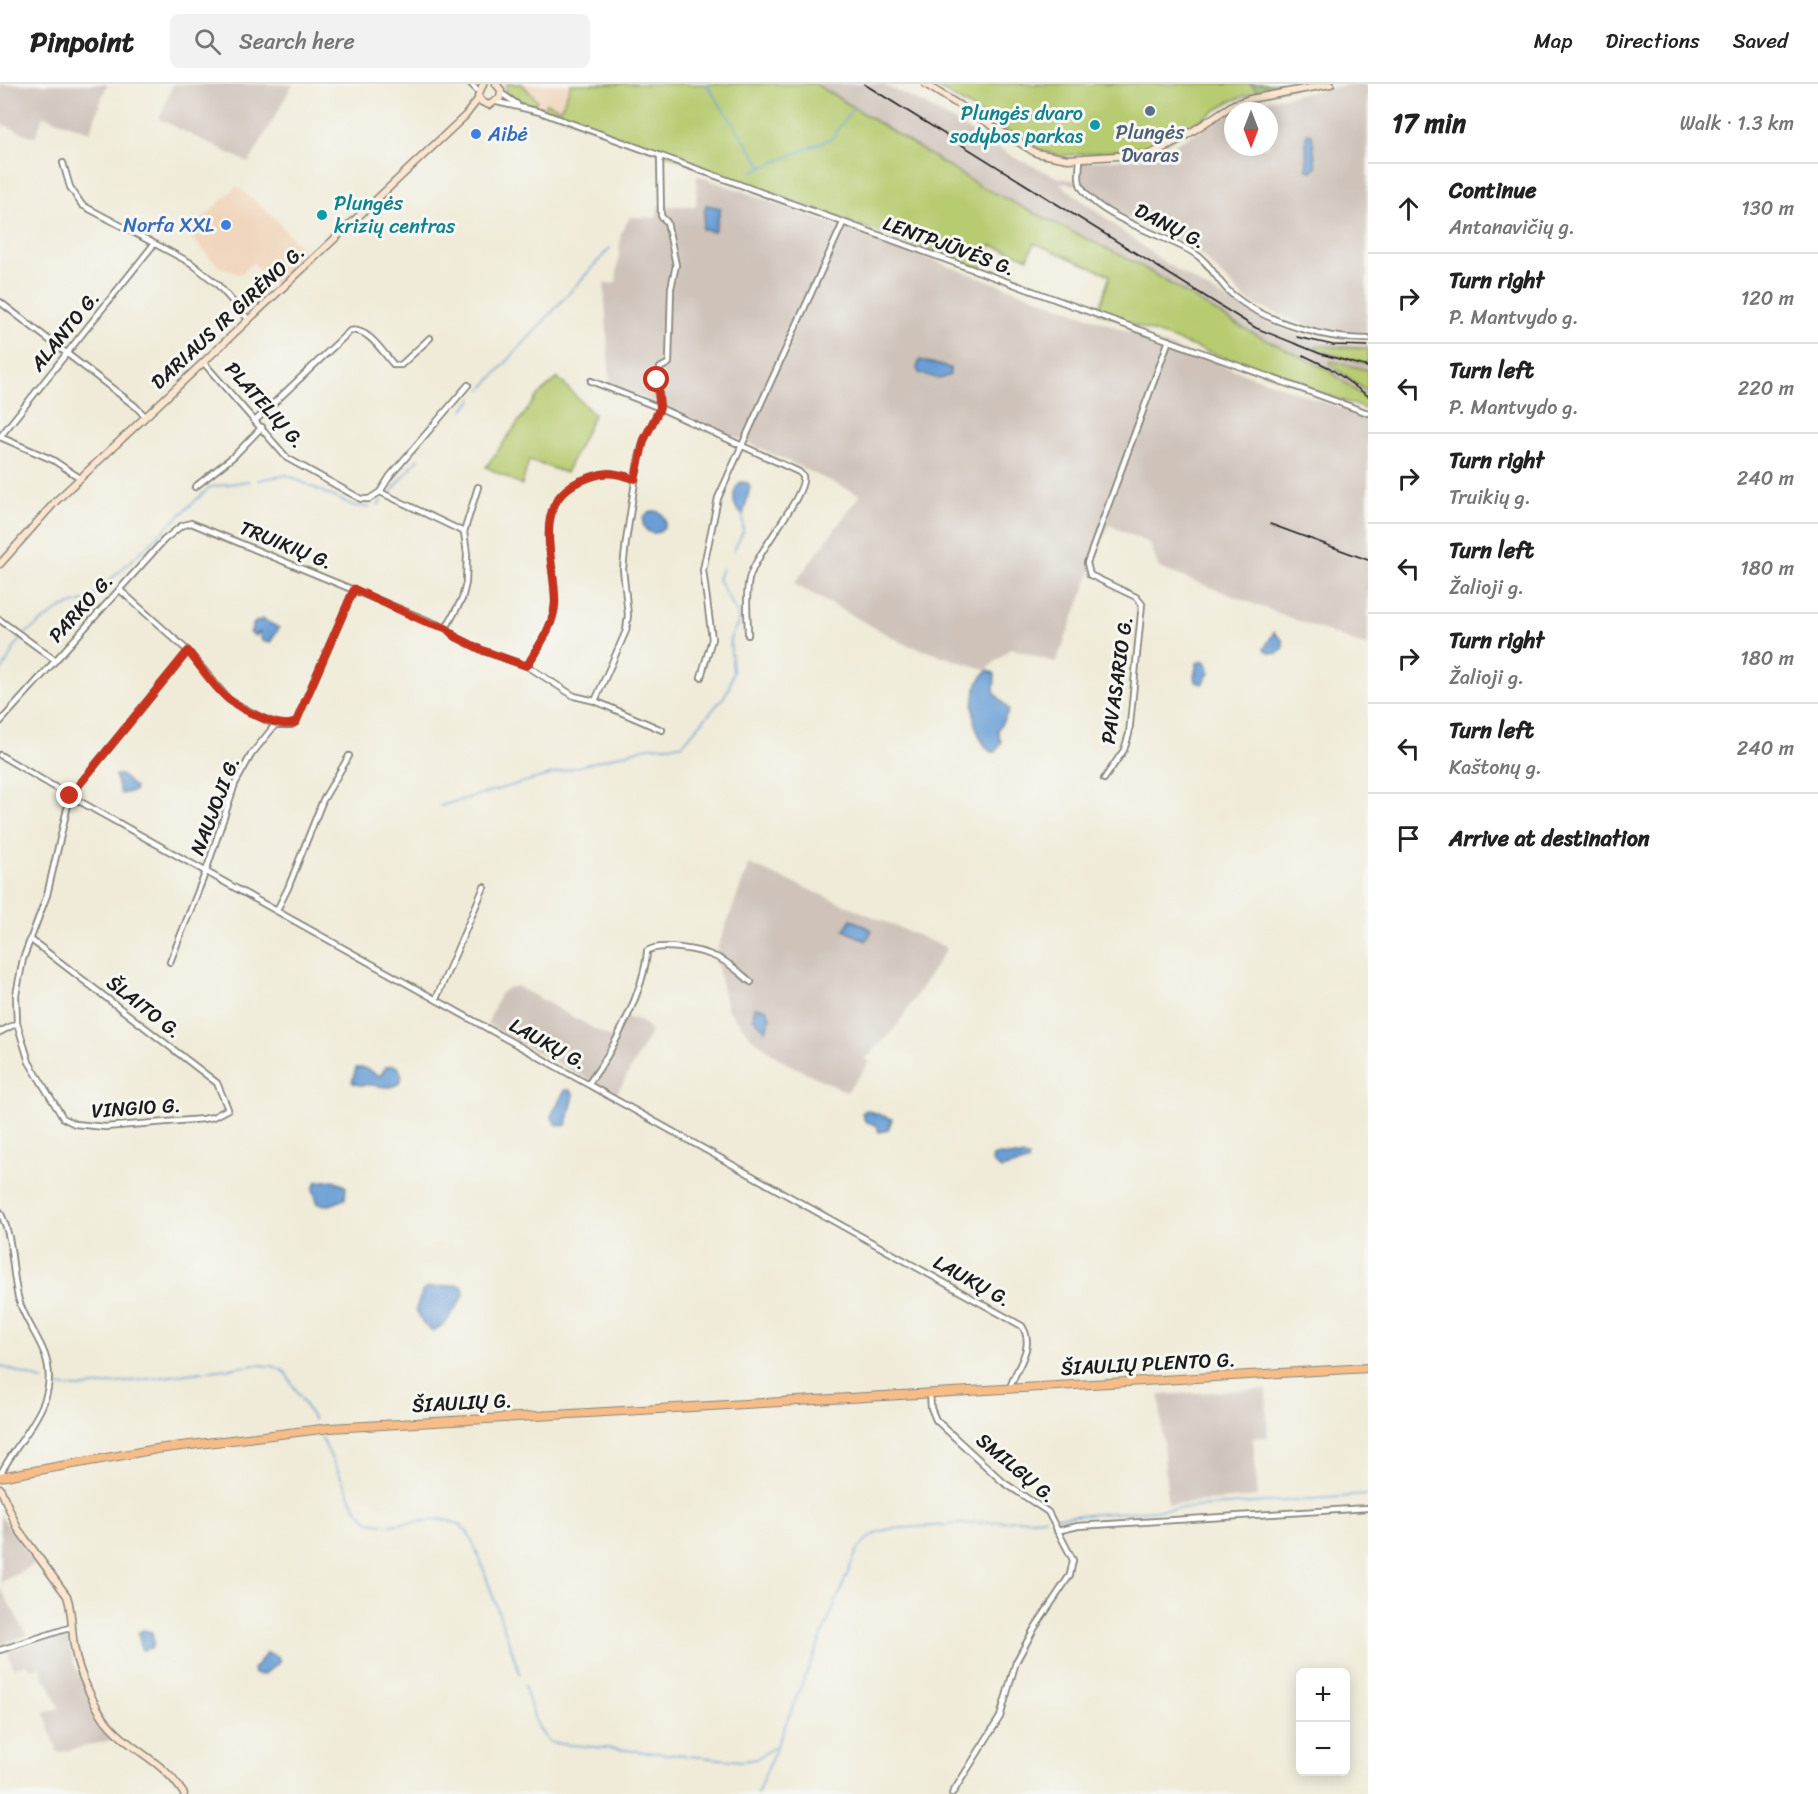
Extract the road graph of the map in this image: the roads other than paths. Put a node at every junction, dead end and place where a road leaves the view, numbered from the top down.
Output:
1 (471, 84) edge
2 (483, 84) edge
3 (925, 84) edge
4 (1331, 84) edge
5 (500, 88) edge
6 (479, 95) junction
7 (497, 102) junction
8 (485, 104) junction
9 (519, 106) junction
10 (467, 115) junction
11 (660, 156) junction
12 (1080, 159) junction
13 (63, 163) dead end
14 (843, 223) junction
15 (154, 244) junction
16 (0, 303) edge
17 (249, 320) junction
18 (430, 338) dead end
19 (1368, 339) edge
20 (1169, 340) junction
21 (66, 352) junction
22 (203, 362) junction
23 (591, 381) dead end
24 (468, 385) dead end
25 (660, 408) junction
26 (1368, 413) edge
27 (145, 416) junction
28 (256, 420) junction
29 (262, 427) junction
30 (0, 437) edge
31 (742, 445) junction
32 (80, 478) junction
33 (635, 479) junction
34 (195, 487) dead end
35 (478, 487) dead end
36 (380, 492) junction
37 (191, 523) joint
38 (464, 532) junction
39 (0, 564) edge
40 (354, 589) junction
41 (120, 590) junction
42 (0, 620) edge
43 (446, 628) junction
44 (748, 635) dead end
45 (188, 651) junction
46 (55, 660) junction
47 (527, 666) junction
48 (701, 677) dead end
49 (595, 701) junction
50 (0, 722) edge
51 (275, 725) junction
52 (662, 730) dead end
53 (0, 754) edge
54 (349, 756) dead end
55 (1104, 779) dead end
56 (70, 796) junction
57 (206, 871) junction
58 (484, 887) dead end
59 (277, 910) junction
60 (30, 939) junction
61 (170, 962) dead end
62 (751, 982) dead end
63 (436, 999) junction
64 (17, 1023) junction
65 (0, 1032) edge
66 (589, 1083) junction
67 (228, 1109) joint
68 (0, 1212) edge
69 (1368, 1368) edge
70 (1010, 1388) junction
71 (930, 1393) junction
72 (0, 1476) edge
73 (0, 1488) edge
74 (1368, 1508) edge
75 (1057, 1531) junction
76 (72, 1627) junction
77 (0, 1650) edge
78 (184, 1794) edge
79 (952, 1794) edge

1 - 6 street
2 - 6 main road, DARIAUS IR GIRĖNO G.
3 - 12 main road
4 - 12 main road
5 - 7 main road
5 - 9 street, LENTPJŪVĖS G.
6 - 8 main road
6 - 10 main road, DARIAUS IR GIRĖNO G.
7 - 8 main road, DARIAUS IR GIRĖNO G.
7 - 9 street, LENTPJŪVĖS G.
8 - 10 main road, DARIAUS IR GIRĖNO G.
9 - 11 street, LENTPJŪVĖS G.
10 - 17 main road, DARIAUS IR GIRĖNO G.
11 - 14 street, LENTPJŪVĖS G.
11 - 25 street
12 - 19 street, DANŲ G.
13 - 15 street
14 - 20 street, LENTPJŪVĖS G.
14 - 31 street
15 - 17 street
15 - 21 street, ALANTO G.
16 - 21 street
17 - 22 main road, DARIAUS IR GIRĖNO G.
18 - 28 street
20 - 26 street, LENTPJŪVĖS G.
20 - 55 street, PAVASARIO G.
21 - 27 street
21 - 30 street, ALANTO G.
22 - 27 main road, DARIAUS IR GIRĖNO G.
22 - 28 street, PLATELIŲ G.
23 - 25 street
24 - 36 street
25 - 31 street
25 - 33 street
27 - 32 main road, DARIAUS IR GIRĖNO G.
28 - 29 street, PLATELIŲ G.
29 - 34 street
29 - 36 street, PLATELIŲ G.
30 - 32 street
31 - 44 street
31 - 48 street
32 - 39 main road, DARIAUS IR GIRĖNO G.
33 - 47 street
33 - 49 street
35 - 38 street
36 - 38 street
37 - 40 street, TRUIKIŲ G.
37 - 41 street, PARKO G.
38 - 43 street
40 - 43 street, TRUIKIŲ G.
40 - 51 street
41 - 45 street
41 - 46 street, PARKO G.
42 - 46 street
43 - 47 street, TRUIKIŲ G.
45 - 51 street
45 - 56 street
46 - 50 street, PARKO G.
47 - 49 street, TRUIKIŲ G.
49 - 52 street, TRUIKIŲ G.
51 - 57 street, NAUJOJI G.
53 - 56 street, LAUKŲ G.
54 - 59 street
56 - 57 street, LAUKŲ G.
56 - 60 street, VINGIO G.
57 - 59 street, LAUKŲ G.
57 - 61 street, NAUJOJI G.
58 - 63 street
59 - 63 street, LAUKŲ G.
60 - 64 street, VINGIO G.
60 - 67 street, ŠLAITO G.
62 - 66 street
63 - 66 street, LAUKŲ G.
64 - 65 street
64 - 67 street, VINGIO G.
66 - 70 street, LAUKŲ G.
68 - 72 street
69 - 70 highway, ŠIAULIŲ PLENTO G.
70 - 71 highway, ŠIAULIŲ PLENTO G.
71 - 72 highway, ŠIAULIŲ G.
71 - 75 street, SMILGŲ G.
73 - 76 main road
74 - 75 street
75 - 79 street, SMILGŲ G.
76 - 77 street
76 - 78 main road

